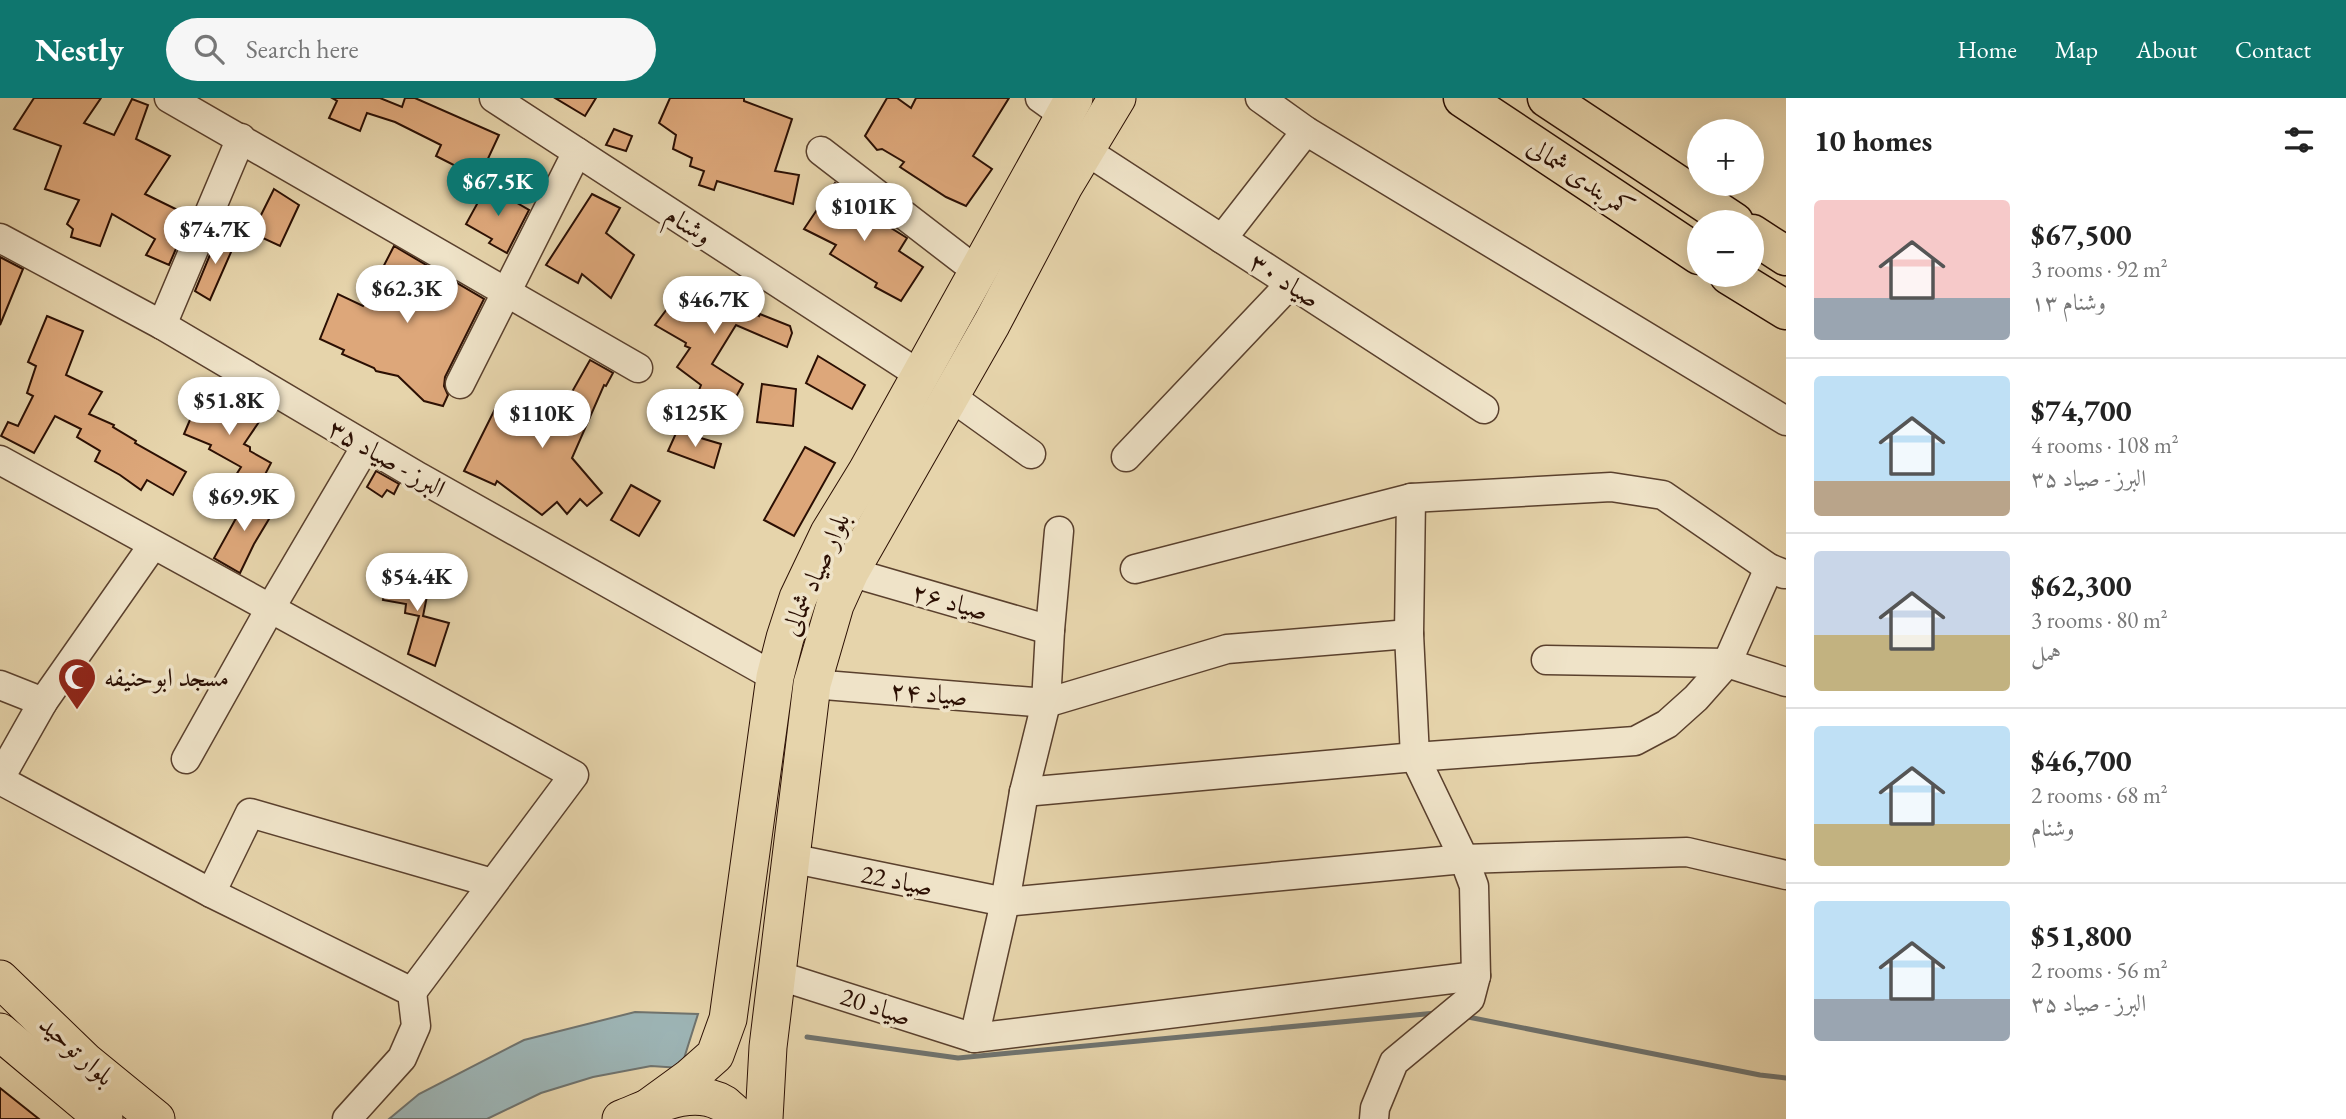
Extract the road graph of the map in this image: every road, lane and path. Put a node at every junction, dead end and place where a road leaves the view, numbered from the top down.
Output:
1 (169, 98) edge
2 (494, 98) edge
3 (1117, 98) edge
4 (1260, 98) edge
5 (1463, 98) edge
6 (1547, 98) edge
7 (1060, 104) edge
8 (1306, 131) junction
9 (241, 138) junction
10 (1085, 150) junction
11 (821, 151) dead end
12 (577, 152) junction
13 (1716, 210) edge
14 (0, 238) edge
15 (1222, 239) junction
16 (1764, 242) edge
17 (1687, 247) edge
18 (1786, 256) edge
19 (978, 272) junction
20 (1290, 284) junction
21 (1749, 287) edge
22 (506, 291) junction
23 (1786, 310) edge
24 (162, 325) junction
25 (638, 368) dead end
26 (920, 375) junction
27 (460, 384) dead end
28 (950, 396) junction
29 (1484, 409) dead end
30 (1786, 421) edge
31 (366, 446) junction
32 (1031, 454) dead end
33 (1126, 457) dead end
34 (0, 460) edge
35 (1411, 498) junction
36 (1059, 531) dead end
37 (153, 545) junction
38 (1135, 569) dead end
39 (850, 572) junction
40 (1777, 572) edge
41 (271, 609) junction
42 (1050, 629) junction
43 (1409, 634) junction
44 (1546, 660) dead end
45 (1727, 663) junction
46 (775, 677) junction
47 (1786, 682) edge
48 (812, 684) junction
49 (0, 685) edge
50 (43, 702) junction
51 (1046, 703) junction
52 (1415, 757) junction
53 (186, 759) dead end
54 (0, 779) edge
55 (1024, 792) junction
56 (790, 858) junction
57 (1464, 859) junction
58 (1786, 875) edge
59 (492, 883) junction
60 (211, 893) junction
61 (1005, 902) junction
62 (777, 975) junction
63 (0, 979) edge
64 (1473, 987) junction
65 (412, 992) junction
66 (0, 1032) edge
67 (974, 1038) junction
68 (633, 1114) edge
69 (104, 1119) edge
70 (156, 1119) edge
71 (347, 1119) edge
72 (741, 1119) edge
73 (764, 1119) edge
74 (1374, 1119) edge

1 - 9 street
2 - 12 street, وشنام
3 - 10 main road, بلوار صیاد شمالی
4 - 8 street
5 - 17 highway, کمربندی شمالی
6 - 13 highway
7 - 19 main road, بلوار صیاد شمالی
8 - 15 street
8 - 30 street
9 - 22 street
9 - 24 street
10 - 15 street, صیاد ۳۰
10 - 28 main road, بلوار صیاد شمالی
11 - 19 street
12 - 22 street
12 - 26 street, وشنام
14 - 24 street, البرز - صیاد ۳۵
15 - 20 street, صیاد ۳۰
16 - 18 highway
19 - 26 main road, بلوار صیاد شمالی
20 - 29 street, صیاد ۳۰
20 - 33 street
21 - 23 highway
22 - 25 street
22 - 27 street
24 - 31 street, البرز - صیاد ۳۵
26 - 46 main road, بلوار صیاد شمالی
28 - 32 street
28 - 39 main road, بلوار صیاد شمالی
31 - 41 street
31 - 46 street, البرز - صیاد ۳۵
34 - 37 street
35 - 38 street
35 - 40 street
35 - 43 street
36 - 42 street
37 - 41 street
37 - 50 street
39 - 42 street, صیاد ۲۶
39 - 48 main road, بلوار صیاد شمالی
40 - 45 street
41 - 53 street
41 - 59 street
42 - 51 street
43 - 51 street
43 - 52 street
44 - 45 street
45 - 47 street
45 - 52 street
46 - 68 main road, بلوار صیاد شمالی
48 - 51 street, صیاد ۲۴
48 - 56 main road, بلوار صیاد شمالی
49 - 50 street
50 - 54 street
51 - 55 street
52 - 55 street
52 - 57 street
54 - 60 street
55 - 61 street
56 - 61 street, صیاد 22
56 - 62 main road, بلوار صیاد شمالی
57 - 58 street, صیاد 22
57 - 61 street, صیاد 22
57 - 64 street
59 - 60 street
59 - 65 street
60 - 65 street
61 - 67 street
62 - 67 street, صیاد 20
62 - 73 main road, بلوار صیاد شمالی
63 - 70 main road, بلوار توحید
64 - 67 street
64 - 74 street
65 - 71 street
66 - 69 main road, بلوار توحید
68 - 72 main road

